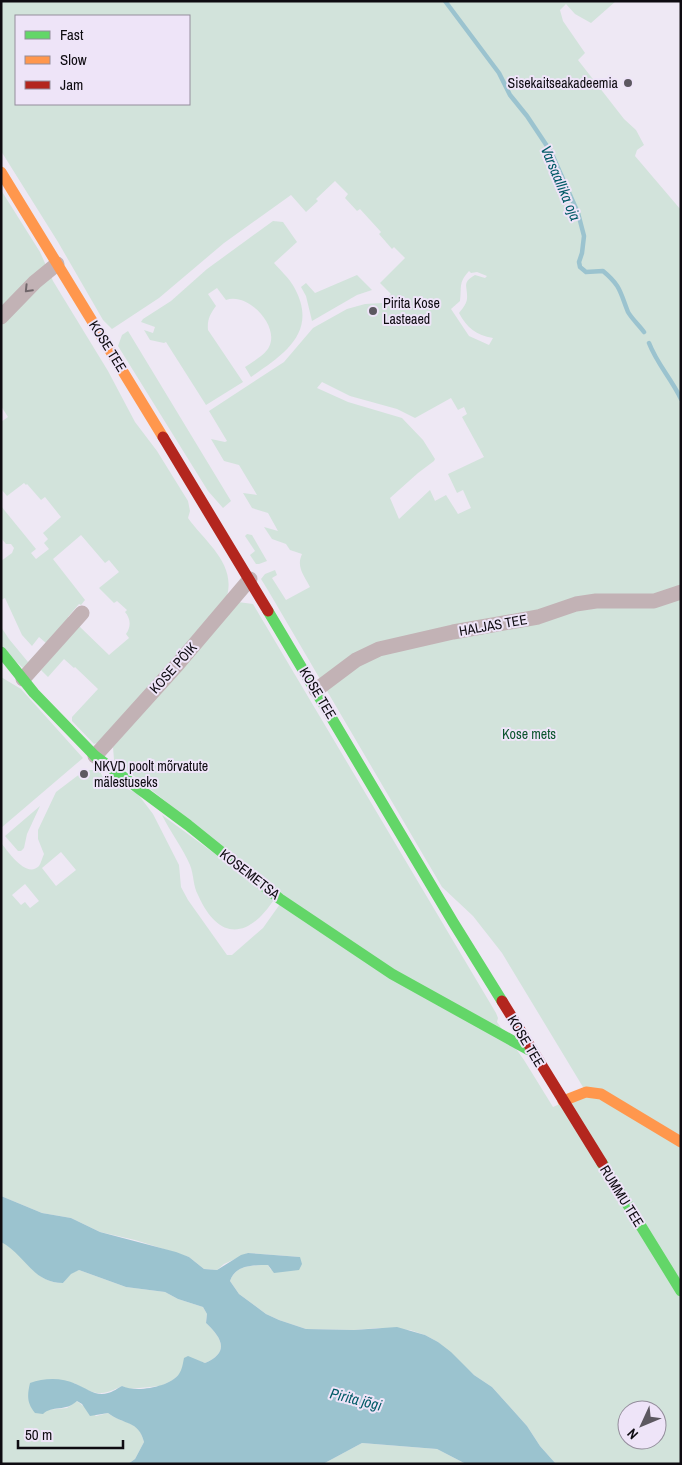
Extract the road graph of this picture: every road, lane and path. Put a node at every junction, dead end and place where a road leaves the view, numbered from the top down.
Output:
1 (1, 172) edge
2 (58, 264) junction
3 (1, 317) edge
4 (250, 578) junction
5 (681, 592) edge
6 (82, 613) dead end
7 (1, 652) edge
8 (23, 679) junction
9 (316, 690) junction
10 (95, 756) junction
11 (533, 1053) junction
12 (562, 1101) junction
13 (681, 1142) edge
14 (681, 1291) edge

1 - 2 main road, KOSE TEE
2 -> 3 street
2 - 4 main road, KOSE TEE
4 - 9 main road, KOSE TEE
4 - 10 street, KOSE PÕIK
5 - 9 street, HALJAS TEE
6 - 8 street
7 - 8 main road, KOSEMETSA
8 - 10 main road, KOSEMETSA
9 - 11 main road, KOSE TEE
10 - 11 main road, KOSEMETSA
11 - 12 main road, KOSE TEE
12 - 13 main road
12 - 14 main road, RUMMU TEE

